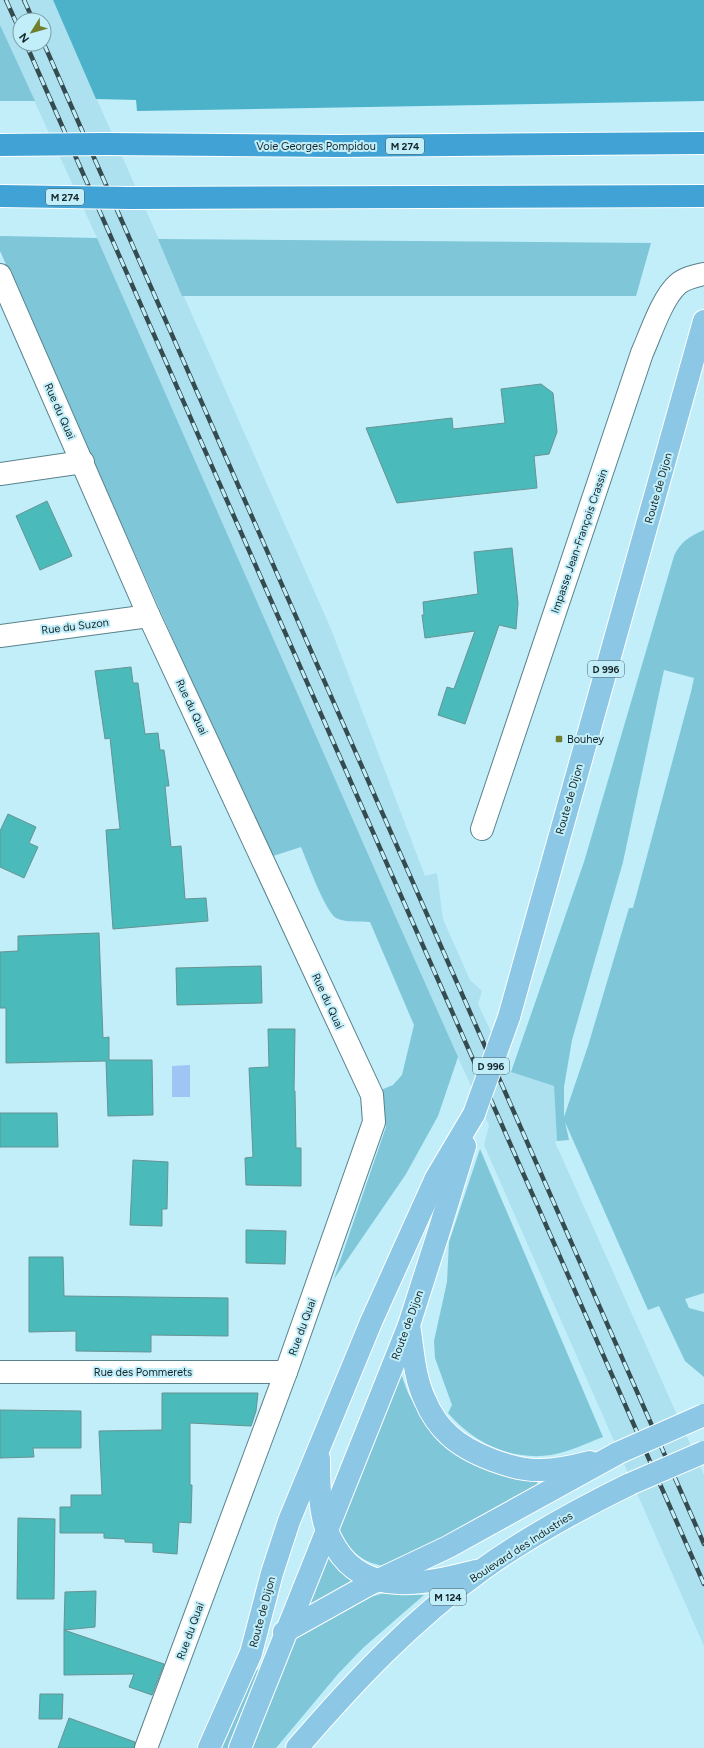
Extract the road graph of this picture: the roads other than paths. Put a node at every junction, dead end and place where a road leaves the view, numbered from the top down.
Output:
1 (704, 143) edge
2 (0, 144) edge
3 (0, 196) edge
4 (704, 196) edge
5 (704, 274) edge
6 (0, 275) edge
7 (704, 321) edge
8 (83, 462) junction
9 (0, 474) edge
10 (150, 616) junction
11 (0, 636) edge
12 (482, 829) dead end
13 (474, 1114) junction
14 (408, 1325) junction
15 (0, 1372) edge
16 (286, 1372) junction
17 (704, 1415) edge
18 (318, 1452) junction
19 (704, 1452) edge
20 (618, 1453) junction
21 (326, 1531) junction
22 (482, 1570) junction
23 (378, 1580) junction
24 (288, 1630) junction
25 (251, 1653) junction
26 (146, 1748) edge
27 (210, 1748) edge
28 (240, 1748) edge
29 (297, 1748) edge

1 - 2 highway, Voie Georges Pompidou / M 274, bridge
3 - 4 highway, M 274, bridge
5 - 12 street, Impasse Jean-François Crassin
6 - 8 street, Rue du Quai
7 - 13 main road, Route de Dijon / D 996, bridge
8 - 9 street
8 - 10 street, Rue du Quai
10 - 11 street, Rue du Suzon
10 - 16 street, Rue du Quai
13 - 14 main road, Route de Dijon
13 - 18 main road, Route de Dijon
14 - 20 main road
14 - 21 main road, Route de Dijon
15 - 16 street, Rue des Pommerets
16 - 26 street, Rue du Quai
17 - 20 main road, bridge
18 - 21 main road, Route de Dijon / M 124
18 - 25 main road, Route de Dijon
19 - 22 main road, Boulevard des Industries / M 124, bridge
20 - 23 main road
21 - 23 main road, Route de Dijon / M 124
21 - 24 main road, Route de Dijon
22 - 23 main road, Route de Dijon / M 124
22 - 29 main road, Boulevard des Industries / M 124
23 - 24 main road
24 - 25 main road
24 - 28 main road, Route de Dijon
25 - 27 main road, Route de Dijon

